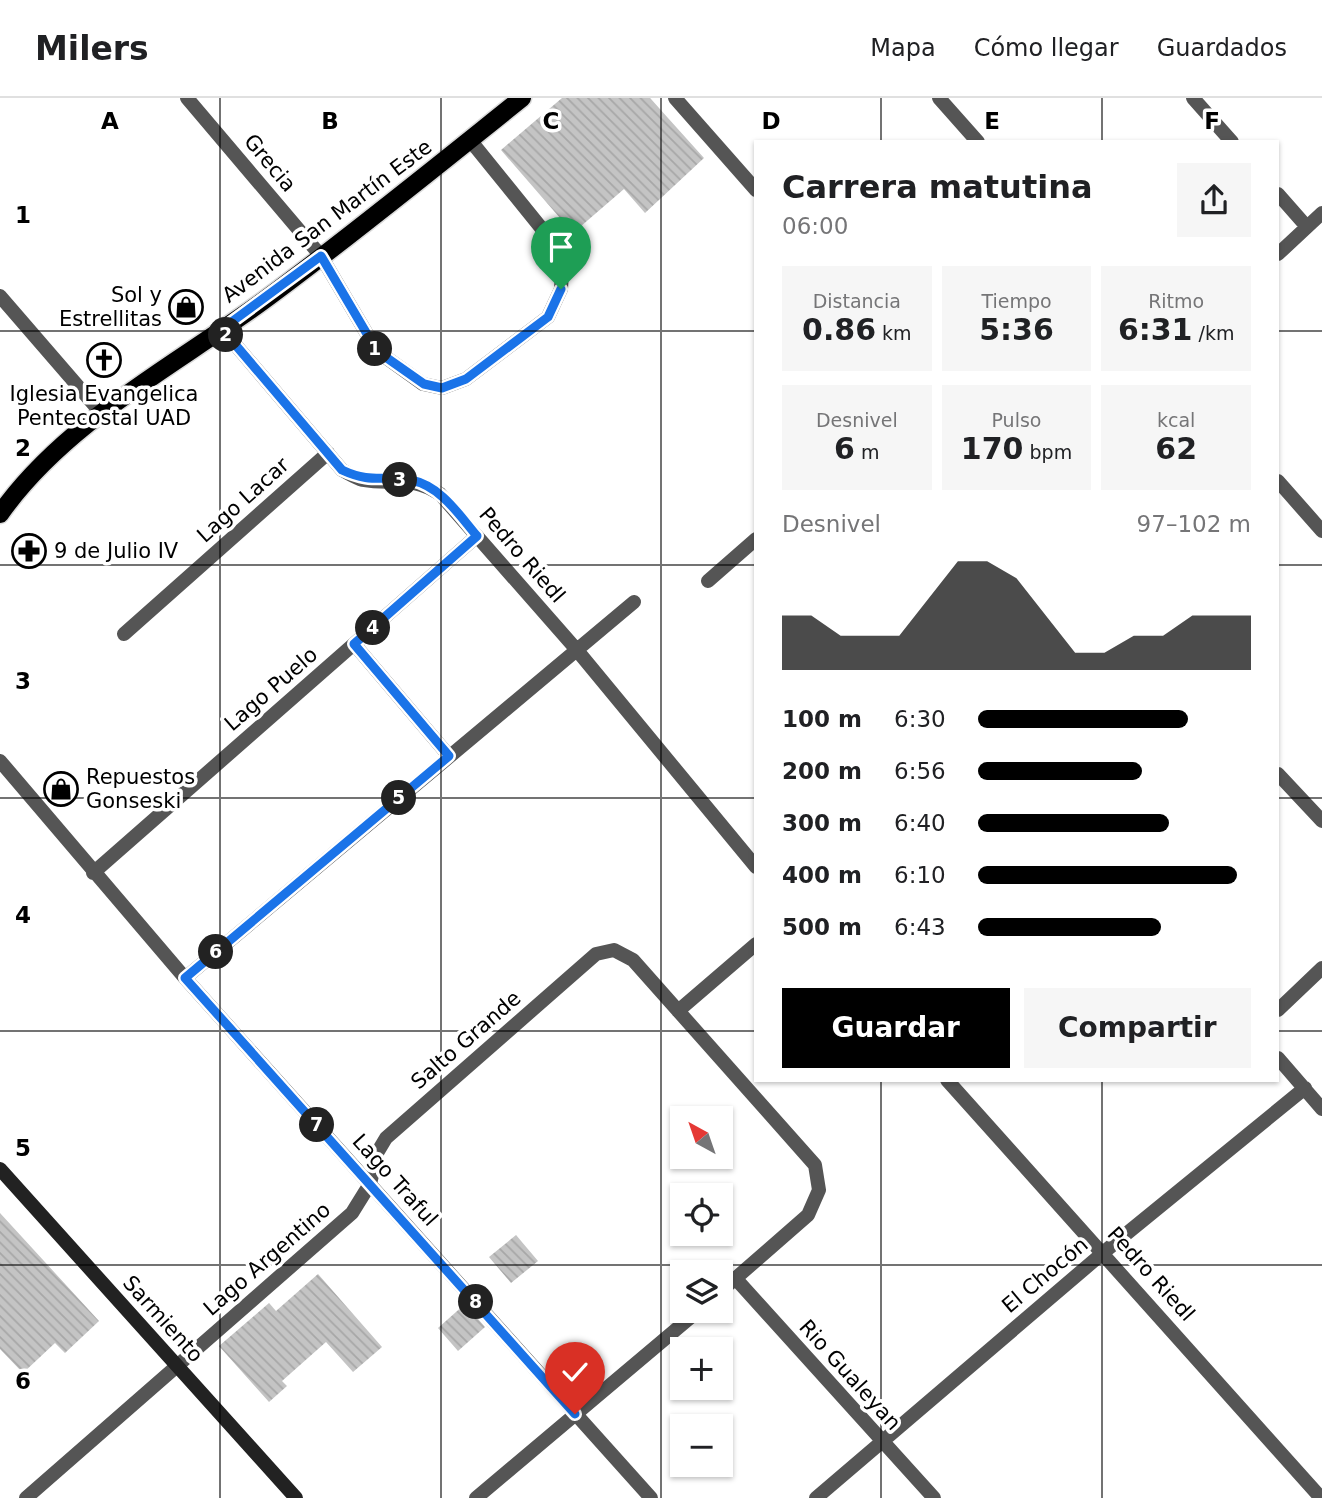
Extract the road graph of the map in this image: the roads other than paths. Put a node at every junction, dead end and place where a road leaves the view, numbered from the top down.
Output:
1 (187, 98) edge
2 (523, 98) edge
3 (675, 98) edge
4 (939, 98) edge
5 (1193, 98) edge
6 (470, 140) junction
7 (976, 140) edge
8 (1230, 140) edge
9 (754, 188) edge
10 (1279, 195) edge
11 (1322, 213) edge
12 (1307, 227) junction
13 (1279, 253) edge
14 (321, 256) junction
15 (0, 296) edge
16 (222, 329) junction
17 (102, 414) junction
18 (328, 453) junction
19 (1279, 482) edge
20 (0, 514) edge
21 (1322, 531) edge
22 (477, 536) junction
23 (754, 541) edge
24 (708, 581) dead end
25 (634, 602) dead end
26 (124, 635) dead end
27 (354, 644) junction
28 (576, 649) junction
29 (449, 756) junction
30 (0, 761) edge
31 (1279, 775) edge
32 (1322, 821) edge
33 (754, 865) edge
34 (93, 873) junction
35 (754, 946) edge
36 (1322, 968) edge
37 (185, 978) junction
38 (1279, 1009) edge
39 (678, 1011) junction
40 (1279, 1059) edge
41 (949, 1082) edge
42 (1305, 1088) junction
43 (1322, 1110) edge
44 (0, 1169) edge
45 (370, 1184) junction
46 (1104, 1252) junction
47 (736, 1279) junction
48 (733, 1282) edge
49 (684, 1323) edge
50 (177, 1366) junction
51 (575, 1414) junction
52 (882, 1441) junction
53 (26, 1498) edge
54 (296, 1498) edge
55 (475, 1498) edge
56 (651, 1498) edge
57 (816, 1498) edge
58 (934, 1498) edge
59 (1321, 1498) edge

1 - 14 street, Grecia
2 - 6 main road, Avenida San Martín Este
3 - 9 street
4 - 7 street
5 - 8 street
6 - 14 main road, Avenida San Martín Este
6 - 14 street
10 - 12 street
11 - 12 street
12 - 13 street
14 - 16 main road, Avenida San Martín Este
15 - 17 street
16 - 17 main road, Avenida San Martín Este
16 - 18 street, Pedro Riedl
17 - 20 main road, Avenida San Martín Este
18 - 22 street, Pedro Riedl
18 - 26 street, Lago Lacar
19 - 21 street
22 - 27 street, Lago Puelo
22 - 28 street, Pedro Riedl
23 - 24 street
25 - 28 street
27 - 29 street
27 - 34 street, Lago Puelo
28 - 29 street
28 - 33 street, Pedro Riedl
29 - 37 street
30 - 34 street, Lago Traful
31 - 32 street
34 - 37 street, Lago Traful
35 - 39 street
36 - 38 street
37 - 45 street, Lago Traful
39 - 45 street, Salto Grande
39 - 47 street
40 - 42 street
41 - 46 street, Pedro Riedl
42 - 43 street
42 - 46 street, El Chocón
44 - 50 main road, Sarmiento
45 - 50 street, Lago Argentino
45 - 51 street, Lago Traful
46 - 52 street, El Chocón
46 - 59 street, Pedro Riedl
47 - 48 street
47 - 52 street, Rio Gualeyan
49 - 51 street
50 - 53 street, Lago Argentino
50 - 54 main road, Sarmiento
51 - 55 street
51 - 56 street, Lago Traful
52 - 57 street, El Chocón
52 - 58 street, Rio Gualeyan

